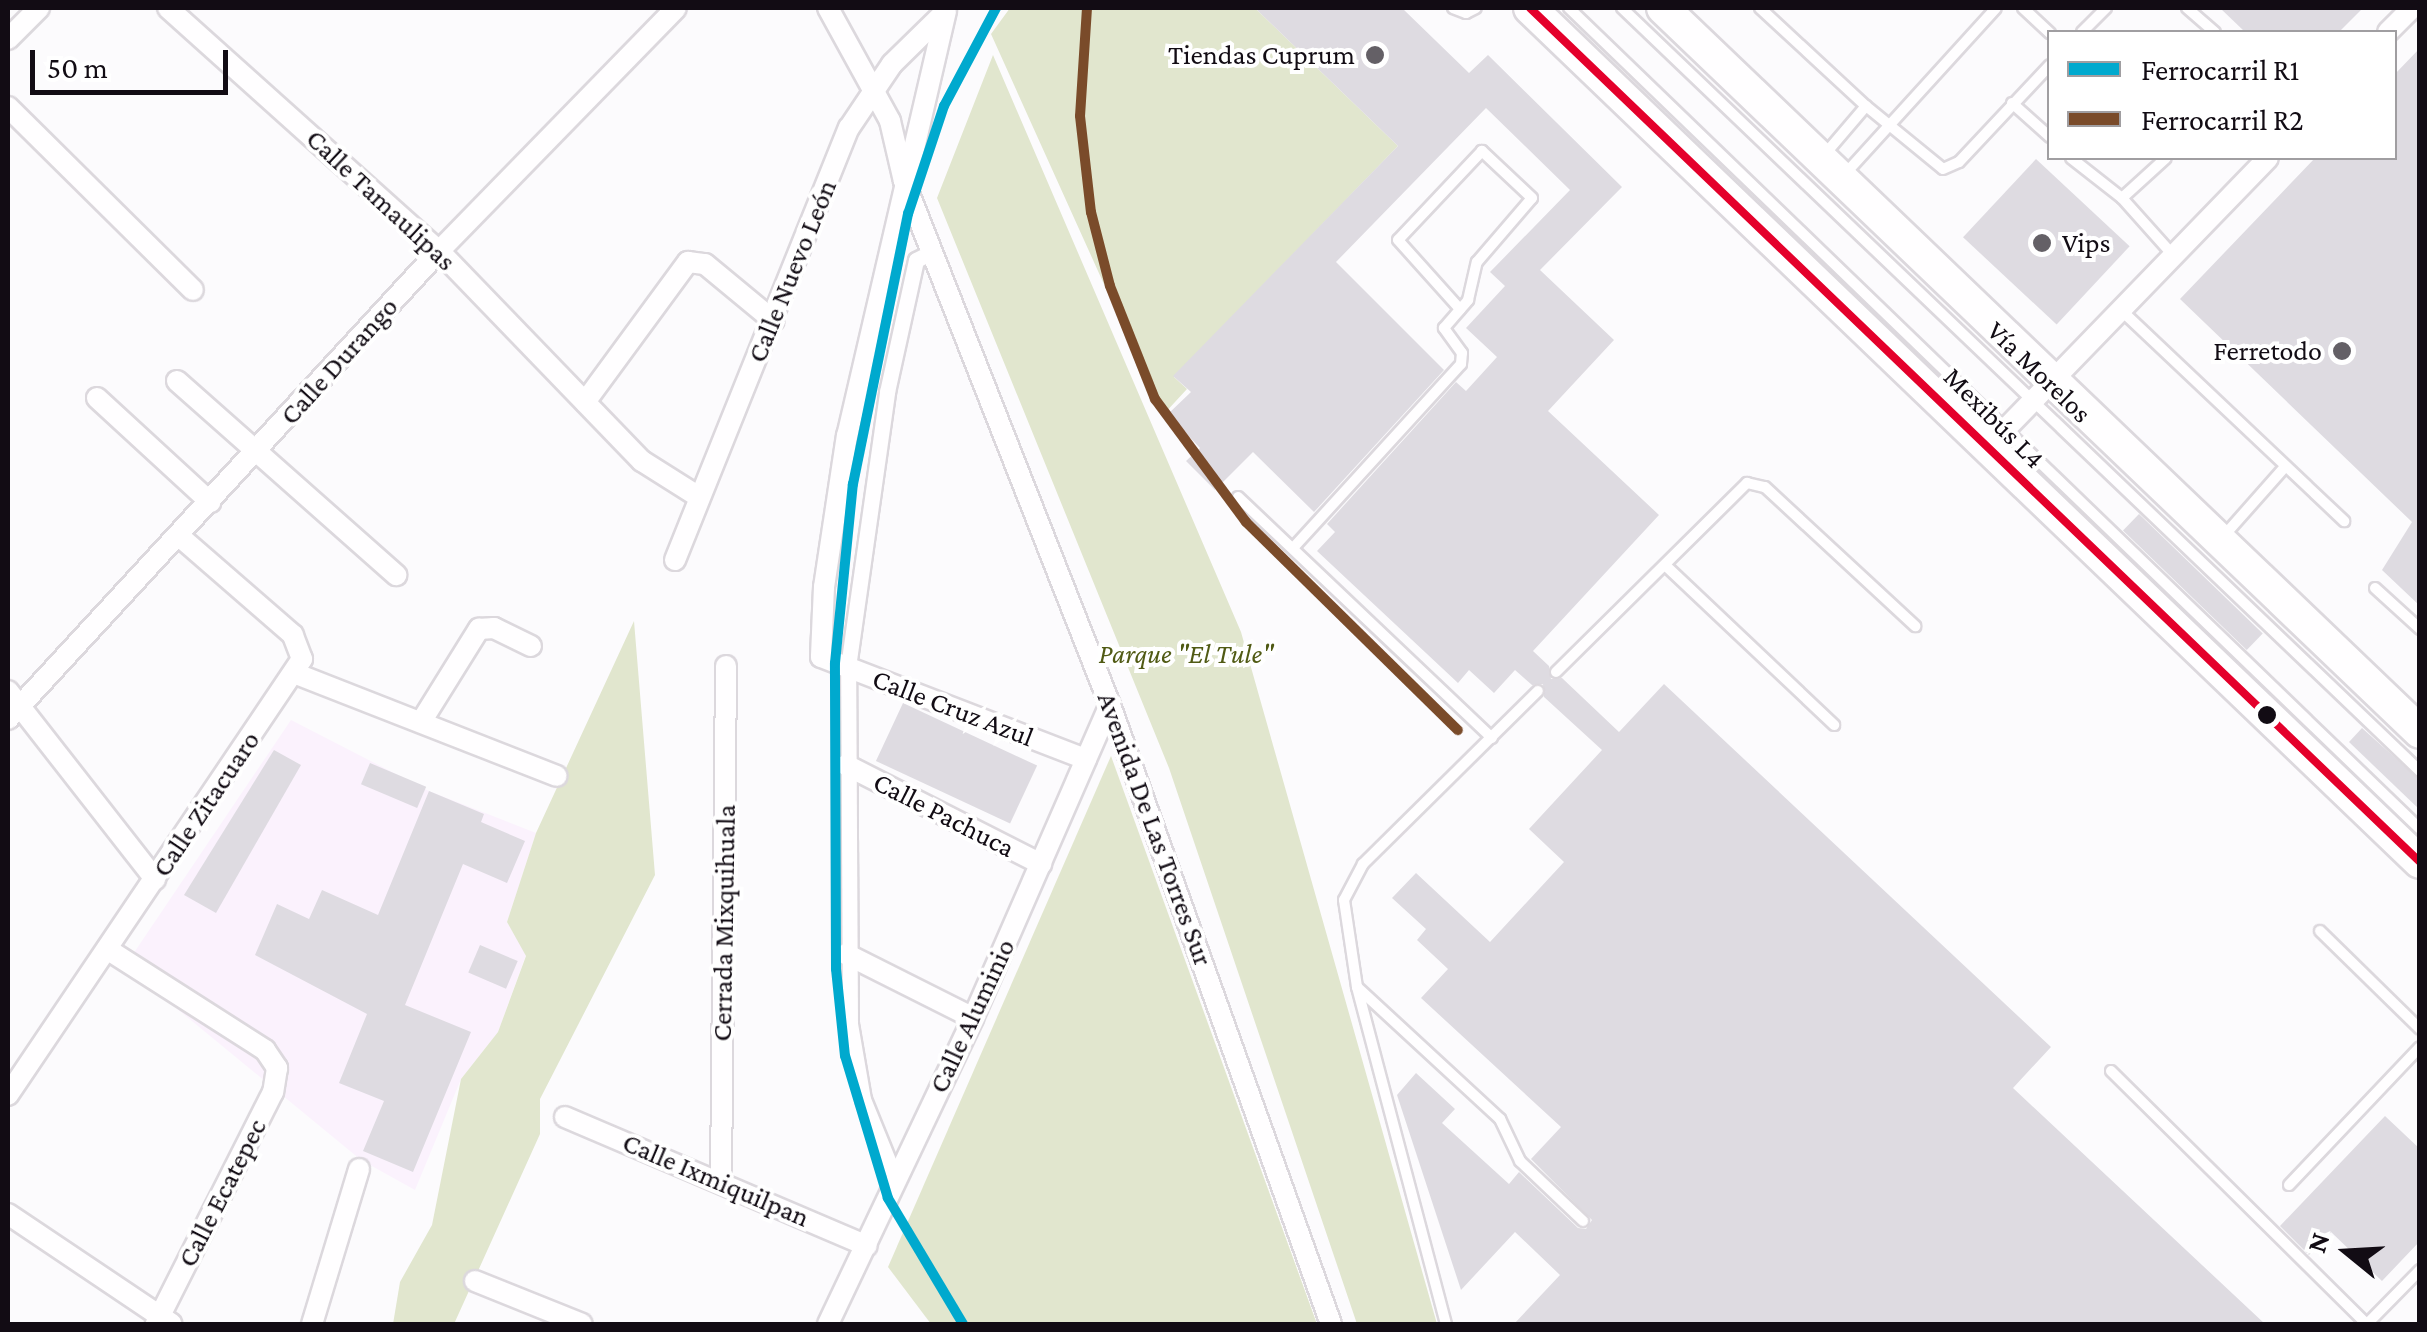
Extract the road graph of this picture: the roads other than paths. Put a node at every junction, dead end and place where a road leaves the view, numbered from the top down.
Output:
1 (39, 8) edge
2 (168, 8) edge
3 (676, 8) edge
4 (828, 8) edge
5 (1453, 8) edge
6 (1476, 8) edge
7 (1530, 8) edge
8 (1569, 8) edge
9 (1622, 8) edge
10 (1760, 8) edge
11 (1996, 8) edge
12 (2023, 8) edge
13 (2106, 8) edge
14 (2187, 8) edge
15 (2412, 8) edge
16 (947, 9) edge
17 (1675, 11) edge
18 (2084, 30) edge
19 (2213, 30) edge
20 (2390, 30) edge
21 (2047, 31) edge
22 (8, 39) edge
23 (2047, 67) edge
24 (875, 86) junction
25 (2012, 103) junction
26 (1866, 106) junction
27 (8, 107) edge
28 (1887, 125) junction
29 (2047, 134) edge
30 (2074, 160) edge
31 (2164, 160) edge
32 (2266, 160) edge
33 (1830, 169) junction
34 (904, 181) junction
35 (2122, 198) junction
36 (439, 252) junction
37 (932, 252) junction
38 (2173, 255) junction
39 (192, 290) dead end
40 (1460, 309) junction
41 (2122, 311) junction
42 (774, 321) junction
43 (177, 381) dead end
44 (2041, 392) junction
45 (97, 398) dead end
46 (585, 402) junction
47 (1996, 439) junction
48 (258, 451) junction
49 (2284, 468) junction
50 (699, 497) junction
51 (1238, 497) dead end
52 (210, 502) junction
53 (2344, 521) dead end
54 (178, 535) junction
55 (2218, 542) junction
56 (1292, 548) junction
57 (674, 560) dead end
58 (1664, 565) junction
59 (396, 575) dead end
60 (2375, 588) dead end
61 (1916, 626) dead end
62 (2420, 629) edge
63 (532, 646) dead end
64 (726, 666) dead end
65 (848, 668) junction
66 (1556, 672) dead end
67 (294, 673) junction
68 (1538, 691) dead end
69 (1110, 704) junction
70 (12, 705) edge
71 (421, 722) junction
72 (1834, 725) dead end
73 (2420, 732) edge
74 (1492, 738) junction
75 (1086, 759) junction
76 (846, 764) junction
77 (2420, 772) edge
78 (558, 776) dead end
79 (2420, 829) edge
80 (2420, 862) edge
81 (1042, 864) junction
82 (156, 878) junction
83 (2320, 932) dead end
84 (107, 949) junction
85 (846, 954) junction
86 (1357, 986) junction
87 (973, 1018) junction
88 (2420, 1029) edge
89 (2420, 1046) edge
90 (2111, 1071) dead end
91 (8, 1095) edge
92 (565, 1116) dead end
93 (359, 1169) dead end
94 (721, 1180) junction
95 (896, 1180) junction
96 (2290, 1185) dead end
97 (8, 1214) edge
98 (1582, 1221) dead end
99 (867, 1246) junction
100 (2420, 1270) edge
101 (475, 1281) dead end
102 (163, 1322) edge
103 (312, 1324) edge
104 (582, 1324) edge
105 (828, 1324) edge
106 (1330, 1324) edge
107 (1446, 1324) edge
108 (2367, 1324) edge

1 - 22 street
2 - 36 street, Calle Tamaulipas
3 - 36 street, Calle Durango
4 - 24 street, Avenida De Las Torres Sur
5 - 6 lane
7 - 47 main road
8 - 47 lane, Mexibús L4
9 - 44 lane, Mexibús L4
10 - 26 lane
11 - 28 lane
12 - 21 lane
13 - 18 lane
14 - 19 lane
15 - 20 street
16 - 24 street, Calle Nuevo León
16 - 34 street
17 - 33 main road, Vía Morelos
23 - 25 lane
24 - 34 street, Avenida De Las Torres Sur
24 - 42 street, Calle Nuevo León
25 - 28 lane
25 - 29 lane
26 - 28 lane
26 - 33 lane
27 - 39 street
28 - 33 lane
30 - 35 lane
31 - 35 lane
32 - 38 street
33 - 44 main road, Vía Morelos
34 - 37 street, Avenida De Las Torres Sur
34 - 65 street, Calle Cruz Azul
35 - 38 lane
36 - 46 street, Calle Tamaulipas
36 - 48 street, Calle Durango
37 - 65 street
37 - 69 street, Avenida De Las Torres Sur
38 - 41 street
40 - 40 lane
40 - 56 lane
41 - 44 street
41 - 49 lane
42 - 46 street
42 - 50 street, Calle Nuevo León
43 - 48 street
44 - 47 street
44 - 55 main road, Vía Morelos
44 - 77 lane, Mexibús L4
45 - 52 street
46 - 50 street, Calle Tamaulipas
47 - 79 lane, Mexibús L4
47 - 80 main road
48 - 52 street, Calle Durango
48 - 59 street
49 - 53 lane
49 - 55 lane
50 - 57 street, Calle Nuevo León
51 - 56 lane
52 - 54 street, Calle Durango
54 - 67 street
54 - 70 street, Calle Durango
55 - 73 main road, Vía Morelos
56 - 74 lane
58 - 61 lane
58 - 66 lane
58 - 72 lane
60 - 62 lane
63 - 71 street
64 - 94 street, Cerrada Mixquihuala
65 - 75 street, Calle Cruz Azul
65 - 76 street
67 - 71 street
67 - 82 street, Calle Zitacuaro
68 - 74 lane
69 - 75 street, Calle Aluminio
69 - 106 street, Avenida De Las Torres Sur
70 - 82 street
71 - 78 street
74 - 86 lane
75 - 81 street, Calle Aluminio
76 - 81 street, Calle Pachuca
76 - 85 street
81 - 87 street, Calle Aluminio
82 - 84 street, Calle Zitacuaro
83 - 88 lane
84 - 91 street, Calle Zitacuaro
84 - 102 street, Calle Ecatepec
85 - 87 street
85 - 95 street
86 - 98 lane
86 - 107 lane
87 - 95 street, Calle Aluminio
89 - 96 lane
90 - 108 lane
92 - 94 street, Calle Ixmiquilpan
93 - 103 street
94 - 99 street, Calle Ixmiquilpan
95 - 99 street, Calle Aluminio
97 - 102 street
99 - 105 street, Calle Aluminio
100 - 108 lane
101 - 104 street

